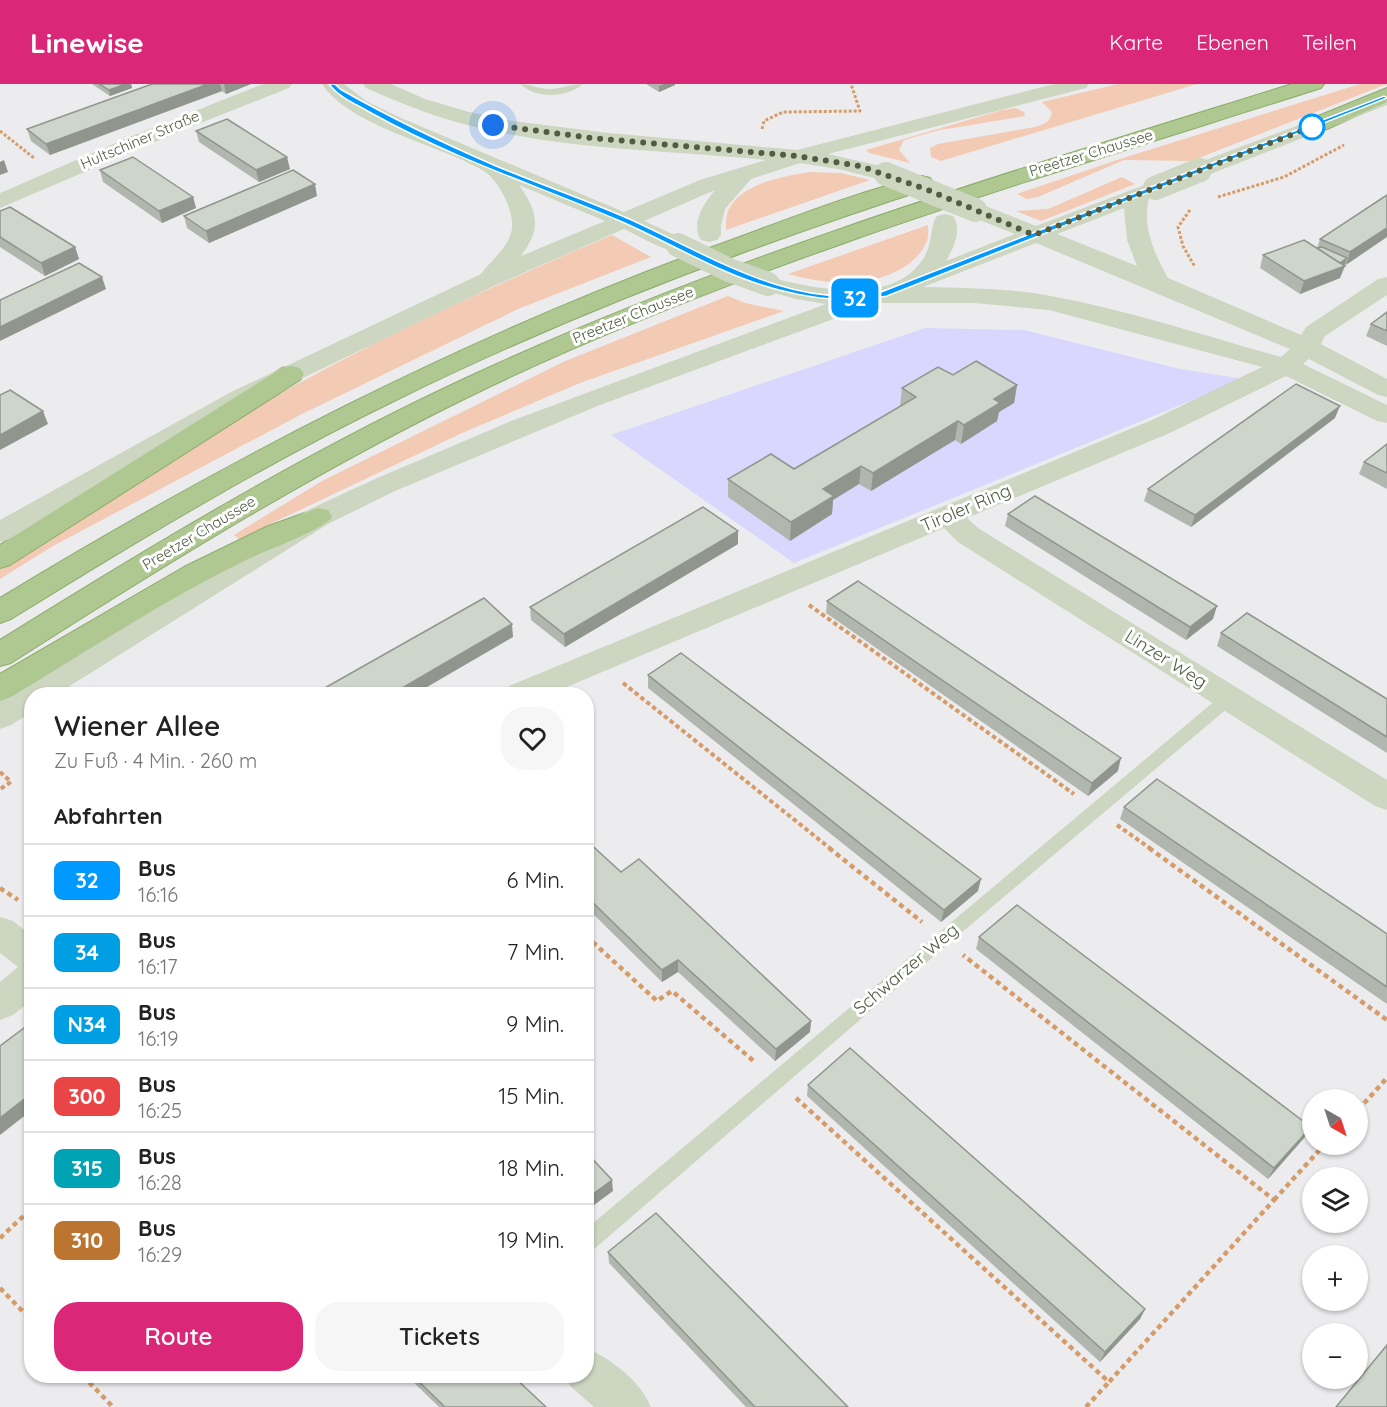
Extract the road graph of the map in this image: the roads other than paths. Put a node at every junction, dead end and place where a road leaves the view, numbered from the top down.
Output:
1 (282, 84) edge
2 (332, 84) edge
3 (373, 84) edge
4 (525, 84) edge
5 (578, 84) edge
6 (1079, 84) edge
7 (1244, 84) edge
8 (1314, 84) edge
9 (1387, 96) edge
10 (797, 156) junction
11 (493, 167) junction
12 (746, 171) junction
13 (928, 190) junction
14 (1147, 191) junction
15 (0, 201) edge
16 (624, 220) junction
17 (1034, 235) junction
18 (729, 270) junction
19 (487, 280) junction
20 (920, 280) junction
21 (1158, 283) junction
22 (1387, 285) edge
23 (876, 296) junction
24 (1297, 357) junction
25 (291, 374) junction
26 (1387, 389) edge
27 (1387, 415) edge
28 (948, 516) junction
29 (318, 517) junction
30 (0, 532) edge
31 (0, 558) edge
32 (0, 612) edge
33 (0, 655) edge
34 (45, 687) edge
35 (537, 687) edge
36 (0, 689) edge
37 (1229, 698) junction
38 (24, 701) edge
39 (0, 717) edge
40 (1387, 797) edge
41 (0, 932) edge
42 (24, 951) edge
43 (24, 984) edge
44 (0, 1004) edge
45 (594, 1236) edge
46 (594, 1377) edge
47 (628, 1407) edge

1 - 15 street, Hultschiner Straße
2 - 11 street
3 - 10 street
4 - 5 lane
6 - 10 street
7 - 32 highway, Preetzer Chaussee
8 - 33 highway, Preetzer Chaussee
9 - 14 street, bridge
10 - 12 street
10 - 13 street, bridge
11 - 16 street
11 - 19 street
12 - 16 street
12 - 18 street
13 - 17 street, bridge
13 - 20 street
14 - 17 street
14 - 21 street
16 - 18 street, bridge
16 - 19 street
17 - 20 street
17 - 21 street
18 - 23 street, bridge
19 - 25 street
20 - 23 street
21 - 24 street
22 - 24 street, Tiroler Ring
23 - 24 street
23 - 29 street
24 - 26 street
24 - 27 street
24 - 28 street, Tiroler Ring
25 - 30 street
25 - 31 highway
28 - 35 street, Tiroler Ring
28 - 37 street, Linzer Weg
29 - 34 street
29 - 36 highway
37 - 40 street, Linzer Weg
37 - 45 lane, Schwarzer Weg
38 - 39 street
41 - 42 street
43 - 44 street
46 - 47 street

